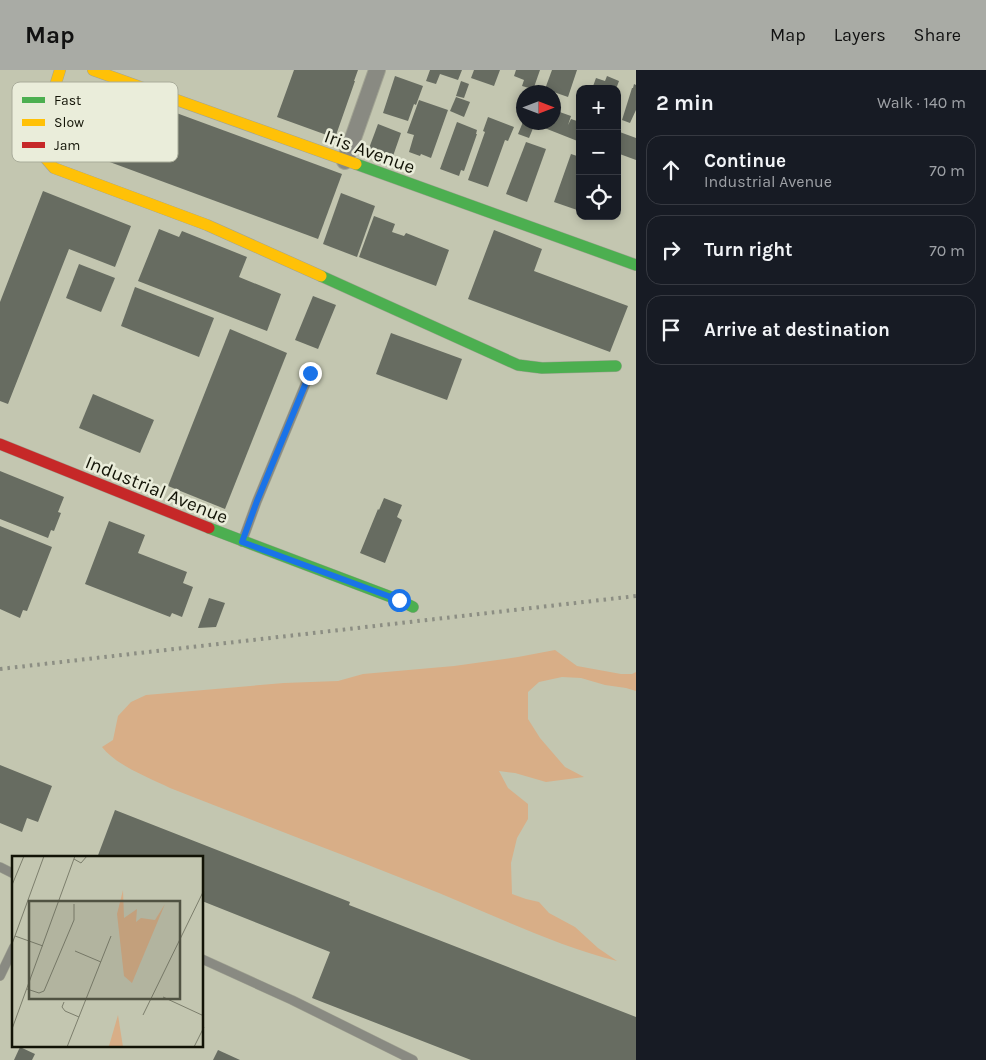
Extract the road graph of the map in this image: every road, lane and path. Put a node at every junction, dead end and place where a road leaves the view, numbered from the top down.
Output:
1 (60, 70) edge
2 (93, 70) edge
3 (377, 70) edge
4 (56, 82) edge
5 (126, 82) edge
6 (178, 101) edge
7 (345, 161) junction
8 (49, 162) edge
9 (636, 265) edge
10 (616, 366) dead end
11 (310, 373) dead end
12 (0, 444) edge
13 (242, 542) junction
14 (413, 607) dead end
15 (0, 867) edge
16 (12, 873) edge
17 (12, 951) edge
18 (204, 961) edge
19 (0, 976) edge
20 (413, 1060) edge

1 - 4 street
2 - 5 street, Iris Avenue
3 - 7 street
6 - 7 street, Iris Avenue
7 - 9 street, Iris Avenue
8 - 10 street
11 - 13 lane
12 - 13 street, Industrial Avenue
13 - 14 street, Industrial Avenue
15 - 16 lane
17 - 19 lane
18 - 20 lane

